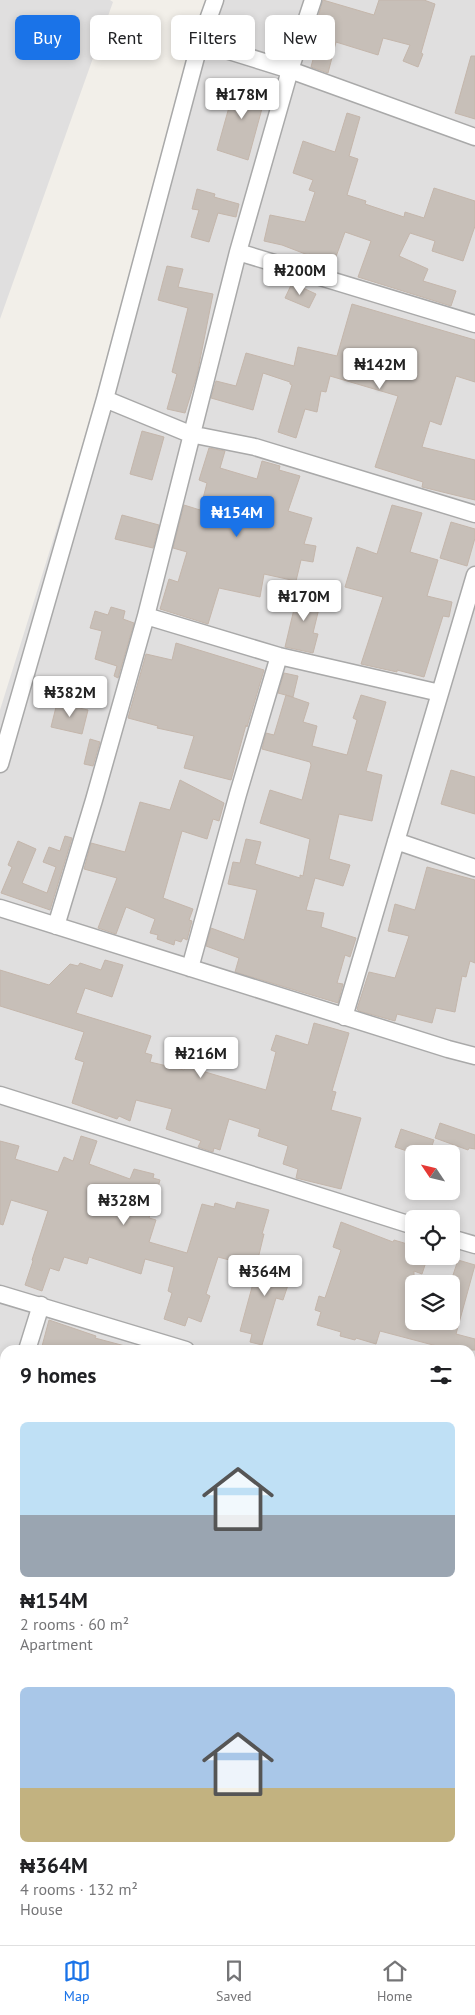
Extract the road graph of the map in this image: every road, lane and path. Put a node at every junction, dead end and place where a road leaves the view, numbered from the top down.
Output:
1 (215, 0) edge
2 (313, 0) edge
3 (210, 15) edge
4 (255, 59) edge
5 (195, 60) edge
6 (290, 70) junction
7 (475, 137) edge
8 (238, 252) junction
9 (475, 324) edge
10 (105, 399) junction
11 (190, 434) junction
12 (475, 514) edge
13 (475, 575) edge
14 (146, 616) junction
15 (279, 656) junction
16 (440, 693) junction
17 (0, 764) edge
18 (396, 841) junction
19 (475, 868) edge
20 (0, 908) edge
21 (56, 926) junction
22 (190, 968) junction
23 (344, 1016) junction
24 (475, 1056) edge
25 (0, 1096) edge
26 (405, 1223) edge
27 (460, 1241) edge
28 (475, 1245) edge
29 (0, 1294) edge
30 (41, 1305) junction
31 (29, 1345) edge
32 (170, 1345) edge

1 - 3 street
2 - 6 street
4 - 6 street
5 - 10 street
6 - 7 street
6 - 8 street
8 - 9 street
8 - 11 street
10 - 11 street
10 - 17 street
11 - 12 street
11 - 14 street
13 - 16 street
14 - 15 street
14 - 21 street
15 - 16 street
15 - 22 street
16 - 18 street
18 - 19 street
18 - 23 street
20 - 21 street
21 - 22 street
22 - 23 street
23 - 24 street
25 - 26 street
27 - 28 street
29 - 30 street
30 - 31 street
30 - 32 street

